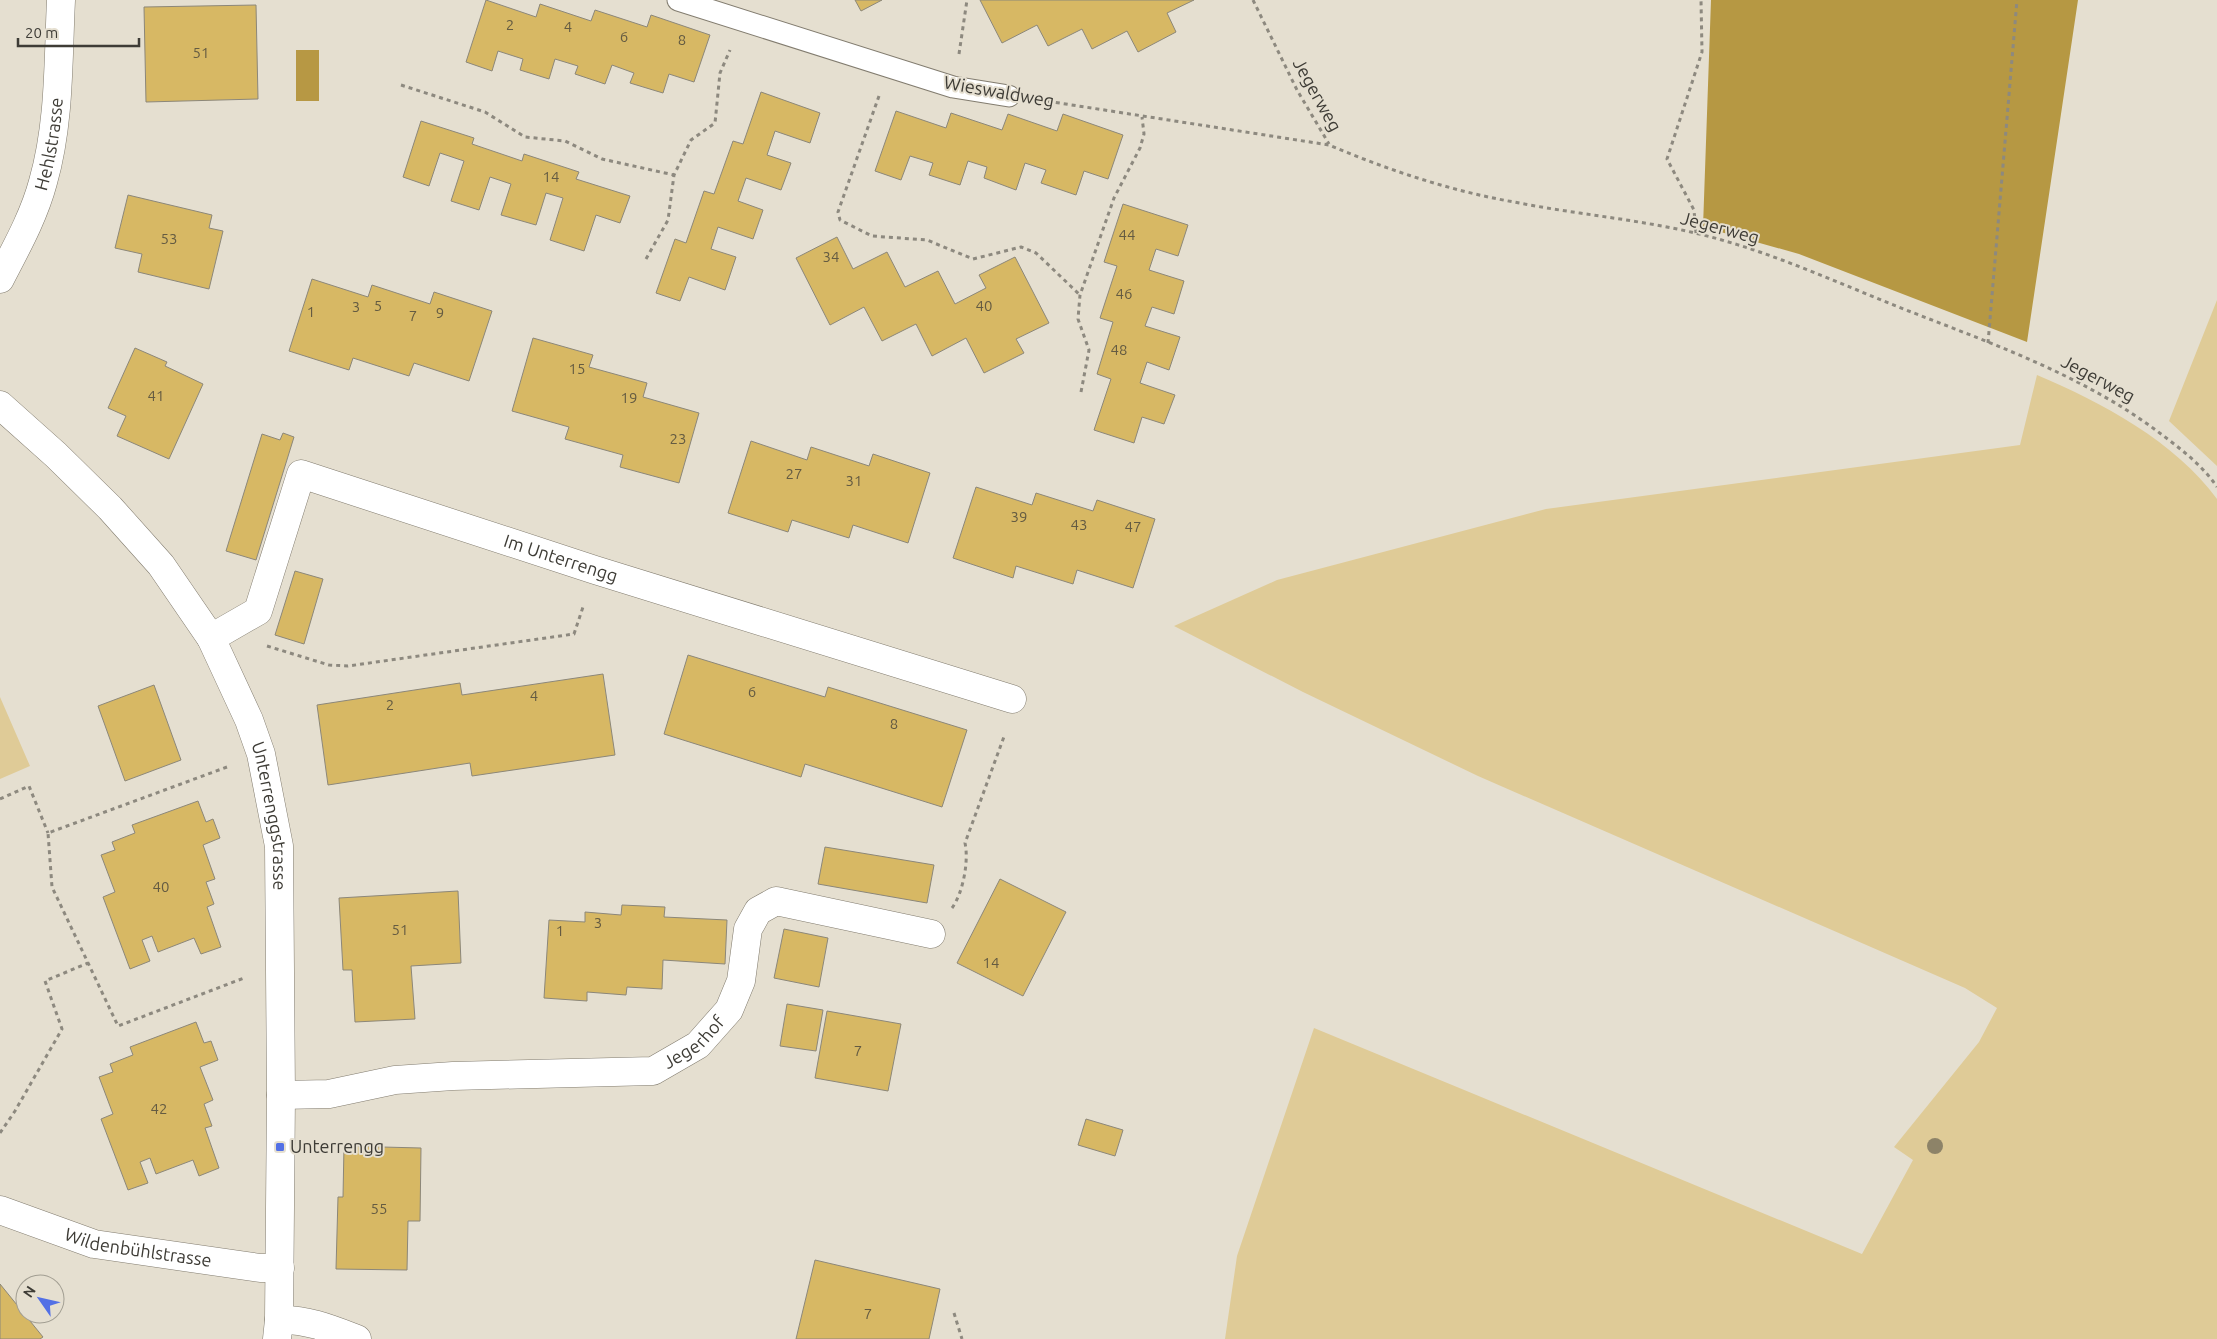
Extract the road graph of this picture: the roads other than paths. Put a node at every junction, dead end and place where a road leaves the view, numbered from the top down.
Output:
1 (60, 0) edge
2 (678, 0) edge
3 (1009, 96) road end
4 (0, 279) edge
5 (0, 405) edge
6 (211, 638) junction
7 (1012, 699) road end
8 (932, 934) road end
9 (281, 1095) junction
10 (0, 1210) edge
11 (280, 1268) junction
12 (278, 1329) edge
13 (357, 1339) edge

1 - 4 street, Hehlstrasse
2 - 3 lane, Wieswaldweg
5 - 6 street, Unterrenggstrasse
6 - 7 street, Im Unterrengg
6 - 9 street, Unterrenggstrasse
8 - 9 street, Jegerhof
9 - 11 street, Unterrenggstrasse
10 - 11 street, Wildenbühlstrasse
11 - 12 street, Unterrenggstrasse
12 - 13 street

